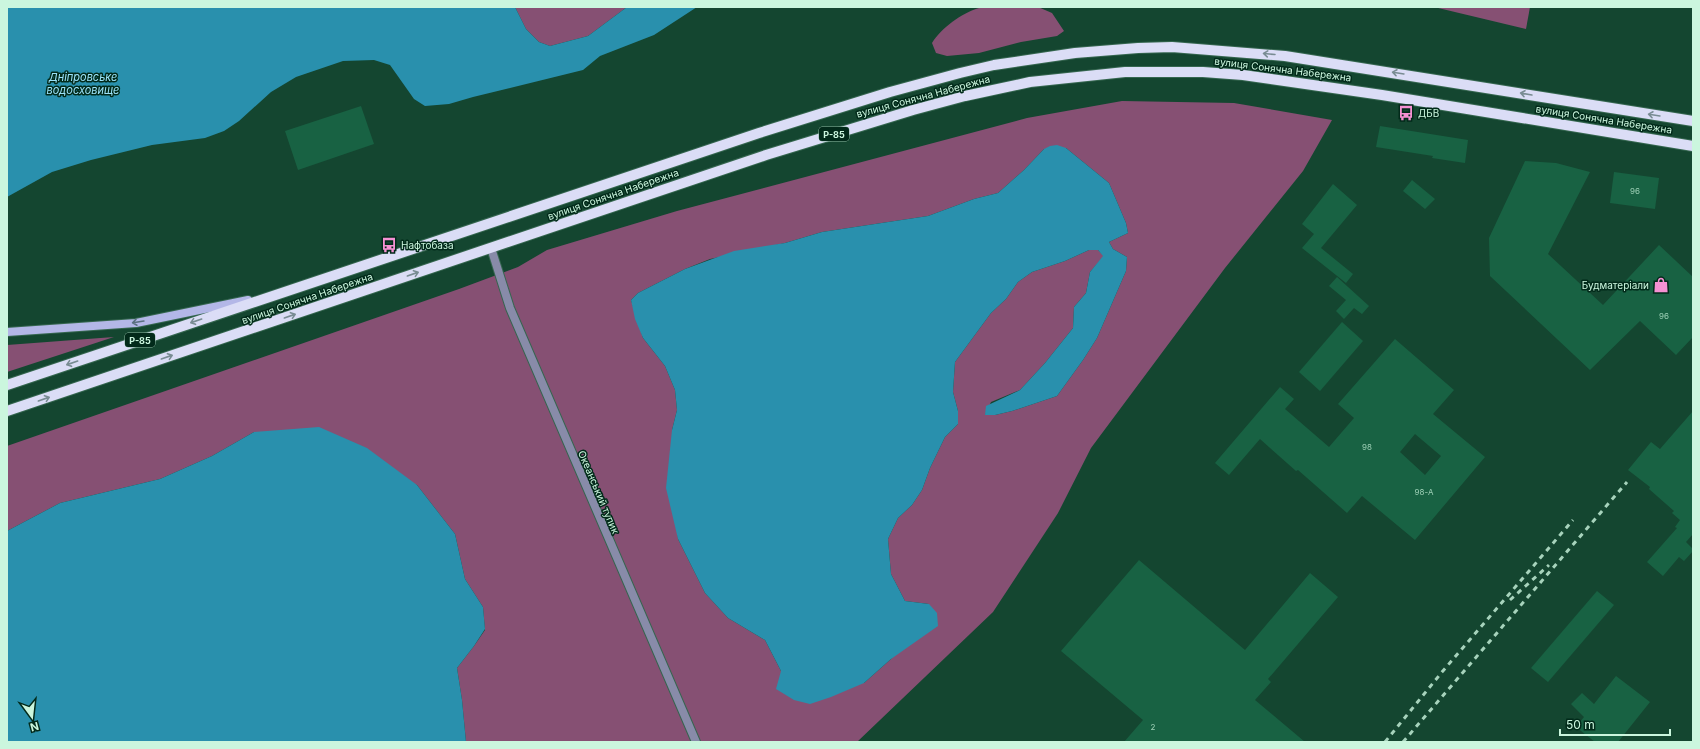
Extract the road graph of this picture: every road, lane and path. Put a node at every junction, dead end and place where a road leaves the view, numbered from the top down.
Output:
1 (1693, 121) edge
2 (1693, 146) edge
3 (491, 248) junction
4 (272, 295) junction
5 (7, 332) edge
6 (7, 385) edge
7 (7, 411) edge
8 (696, 742) edge

1 -> 4 main road, вулиця Сонячна Набережна / Р-85
2 - 3 main road, вулиця Сонячна Набережна / Р-85
7 -> 3 main road, вулиця Сонячна Набережна / Р-85
3 - 8 street, Океанський тупик
4 -> 5 main road
4 -> 6 main road, вулиця Сонячна Набережна / Р-85

